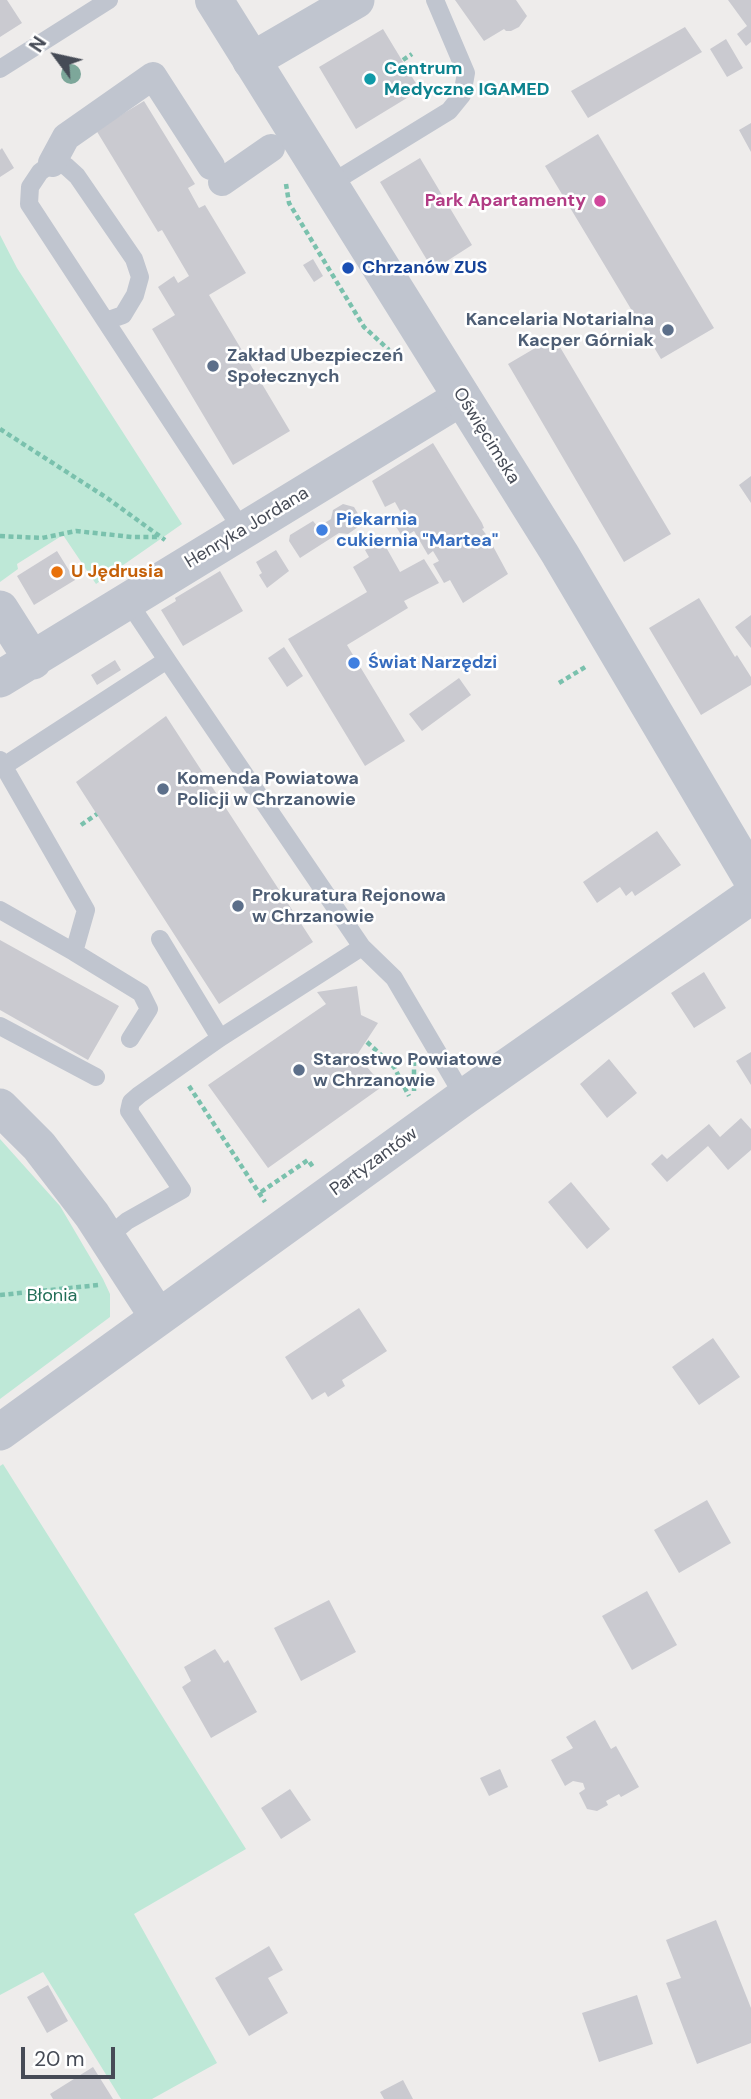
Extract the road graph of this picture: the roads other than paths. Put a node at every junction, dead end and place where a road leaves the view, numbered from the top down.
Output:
1 (109, 0) edge
2 (214, 0) edge
3 (356, 0) edge
4 (435, 0) edge
5 (251, 61) junction
6 (0, 69) edge
7 (271, 148) dead end
8 (52, 163) junction
9 (330, 184) junction
10 (106, 321) junction
11 (462, 397) junction
12 (243, 531) junction
13 (127, 600) junction
14 (0, 610) edge
15 (167, 660) junction
16 (33, 661) junction
17 (0, 679) edge
18 (2, 763) edge
19 (751, 877) edge
20 (751, 897) edge
21 (0, 910) edge
22 (160, 939) dead end
23 (362, 947) junction
24 (74, 952) junction
25 (0, 1026) edge
26 (220, 1038) junction
27 (130, 1039) dead end
28 (96, 1077) dead end
29 (464, 1097) junction
30 (0, 1107) edge
31 (107, 1238) junction
32 (159, 1317) junction
33 (0, 1433) edge

1 - 6 lane
2 - 5 street, Oświęcimska
3 - 5 street
4 - 9 lane
5 - 9 street, Oświęcimska
7 - 8 street
8 - 10 lane
8 - 10 lane
9 - 11 street, Oświęcimska
10 - 12 lane
11 - 12 street, Henryka Jordana
11 - 19 street, Oświęcimska
12 - 13 street, Henryka Jordana
13 - 15 lane
13 - 16 street, Henryka Jordana
14 - 16 street
15 - 18 lane
15 - 23 lane
16 - 17 street, Henryka Jordana
18 - 24 lane
20 - 29 street, Partyzantów
21 - 24 lane
22 - 26 lane
23 - 26 lane
23 - 29 lane
24 - 27 lane
25 - 28 lane
26 - 31 lane
29 - 32 street, Partyzantów
30 - 31 street
31 - 32 street
32 - 33 street, Partyzantów

